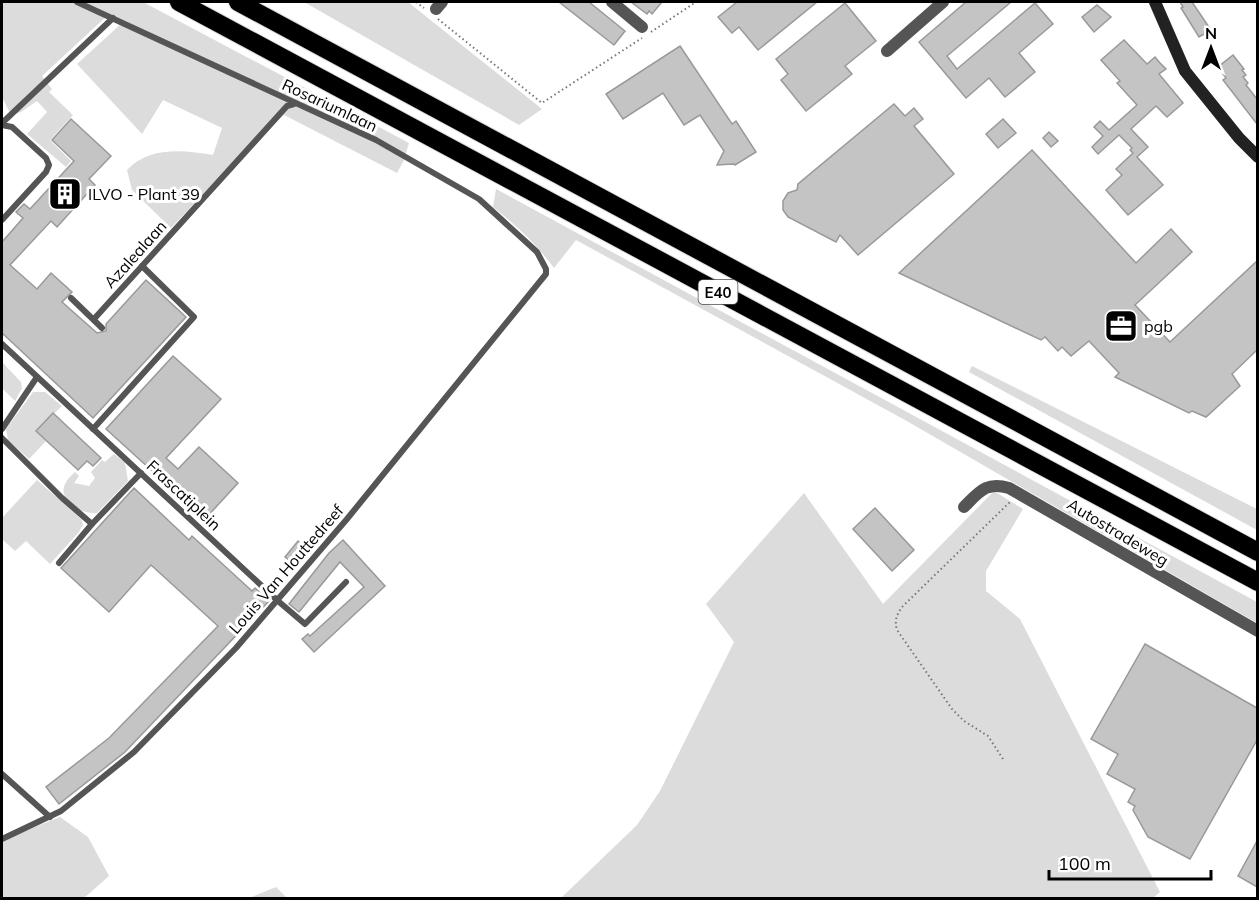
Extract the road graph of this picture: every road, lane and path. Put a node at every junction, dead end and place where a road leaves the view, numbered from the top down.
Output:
1 (77, 2) edge
2 (179, 2) edge
3 (238, 2) edge
4 (416, 2) edge
5 (612, 2) edge
6 (696, 2) edge
7 (943, 2) edge
8 (1155, 2) edge
9 (433, 8) edge
10 (113, 18) junction
11 (642, 27) dead end
12 (887, 51) dead end
13 (294, 104) junction
14 (2, 124) edge
15 (1257, 157) edge
16 (2, 220) edge
17 (142, 266) junction
18 (546, 269) joint
19 (71, 298) dead end
20 (94, 319) junction
21 (102, 328) dead end
22 (2, 344) edge
23 (37, 377) junction
24 (2, 429) edge
25 (93, 429) junction
26 (2, 438) edge
27 (141, 473) junction
28 (1014, 498) dead end
29 (964, 507) dead end
30 (92, 524) junction
31 (1257, 552) edge
32 (59, 563) dead end
33 (346, 582) dead end
34 (1257, 582) edge
35 (278, 601) junction
36 (1257, 632) edge
37 (1003, 759) dead end
38 (2, 774) edge
39 (50, 818) junction
40 (2, 839) edge

1 - 10 lane, Rosariumlaan
2 - 34 highway, E40
3 - 31 highway, E40
4 - 9 path
5 - 11 street
6 - 9 path
7 - 12 street
8 - 15 street
10 - 13 lane, Rosariumlaan
10 - 14 lane
13 - 17 lane, Azalealaan
13 - 18 lane, Rosariumlaan
14 - 16 lane
17 - 20 lane, Azalealaan
17 - 25 lane
18 - 35 lane, Louis Van Houttedreef
19 - 20 lane
20 - 21 lane
22 - 23 lane, Frascatiplein
23 - 24 lane
23 - 25 lane, Frascatiplein
25 - 27 lane, Frascatiplein
26 - 30 lane
27 - 30 lane
27 - 35 lane, Frascatiplein
28 - 37 path
29 - 36 street, Autostradeweg
30 - 32 lane
33 - 35 lane, Frascatiplein
35 - 39 lane, Louis Van Houttedreef
38 - 39 lane
39 - 40 lane, Louis Van Houttedreef

